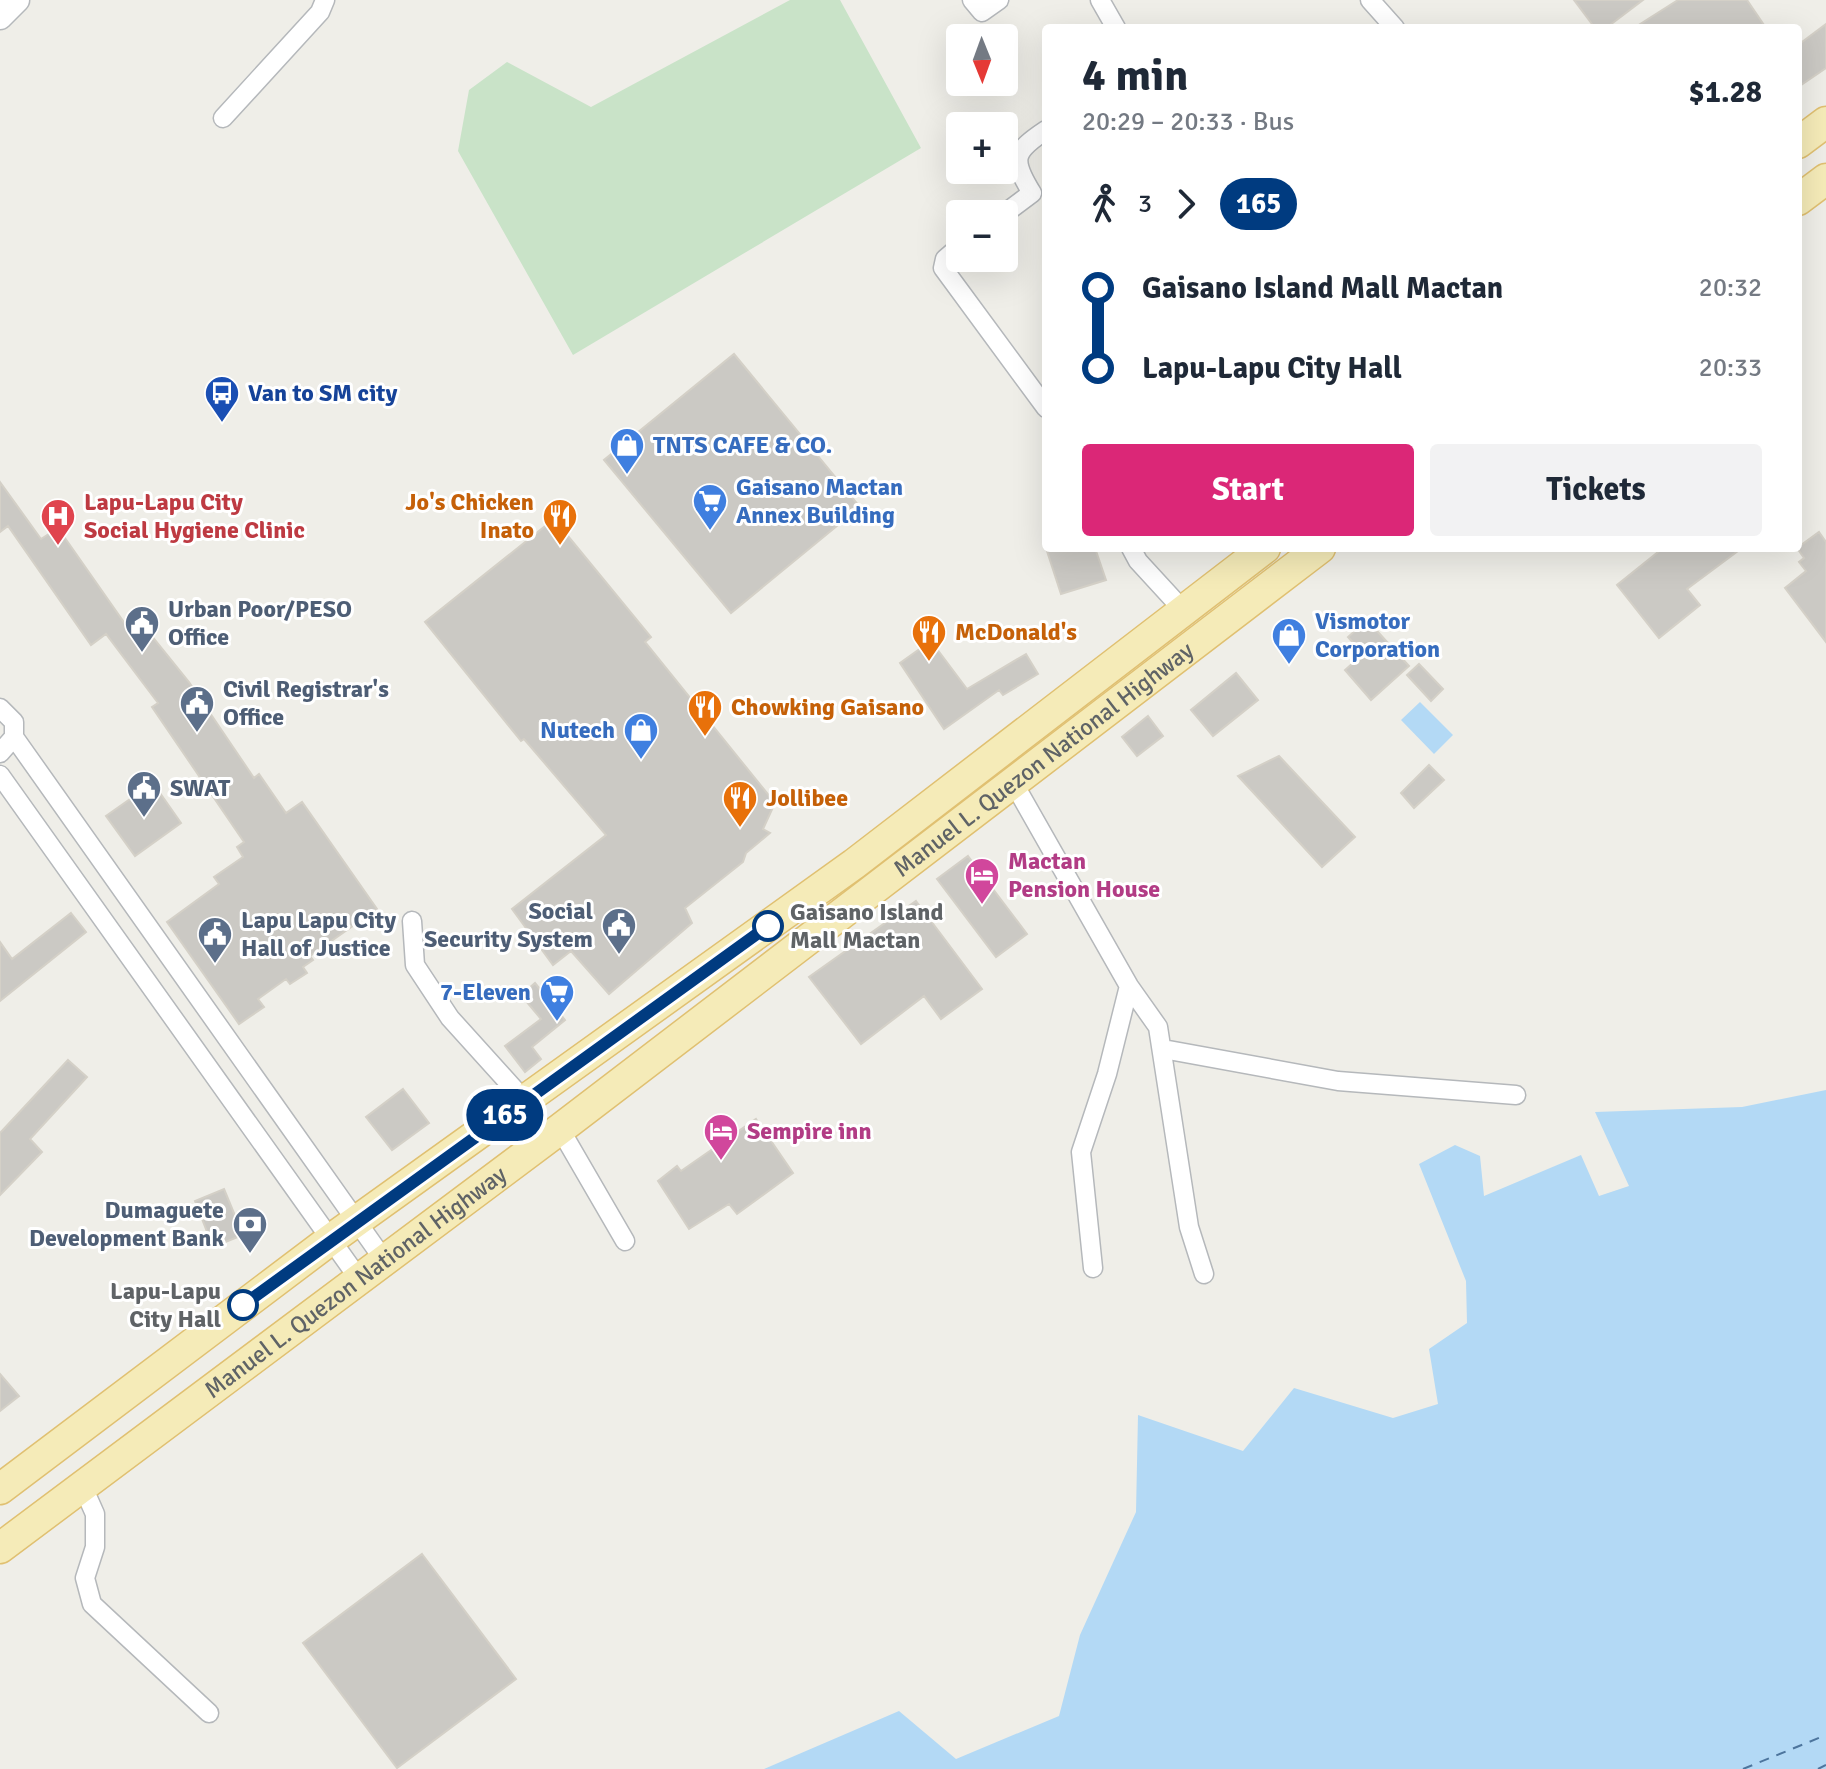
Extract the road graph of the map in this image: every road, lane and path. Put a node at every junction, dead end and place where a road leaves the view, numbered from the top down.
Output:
1 (17, 0) edge
2 (325, 0) edge
3 (972, 0) edge
4 (999, 0) edge
5 (1100, 0) edge
6 (1370, 0) edge
7 (0, 17) edge
8 (1114, 24) edge
9 (1391, 24) edge
10 (223, 118) dead end
11 (1826, 122) edge
12 (1042, 133) edge
13 (1802, 140) edge
14 (1826, 159) edge
15 (1802, 178) edge
16 (1826, 179) edge
17 (1802, 197) edge
18 (1018, 204) edge
19 (946, 258) edge
20 (1042, 401) edge
21 (1133, 552) edge
22 (1260, 552) edge
23 (1315, 552) edge
24 (1183, 610) junction
25 (1148, 638) junction
26 (1172, 662) junction
27 (0, 708) edge
28 (14, 737) junction
29 (0, 753) edge
30 (0, 775) edge
31 (1013, 782) junction
32 (412, 921) dead end
33 (146, 929) junction
34 (122, 950) junction
35 (1129, 986) junction
36 (1163, 1049) junction
37 (1516, 1095) dead end
38 (525, 1101) junction
39 (560, 1129) junction
40 (355, 1223) junction
41 (330, 1240) junction
42 (625, 1241) dead end
43 (384, 1260) junction
44 (1093, 1268) dead end
45 (1204, 1274) dead end
46 (359, 1279) junction
47 (83, 1487) junction
48 (0, 1489) edge
49 (0, 1548) edge
50 (209, 1713) dead end

1 - 7 street
2 - 10 street
3 - 4 street
5 - 8 street
6 - 9 street
11 - 13 main road
12 - 18 street
14 - 15 main road
16 - 17 main road
19 - 20 street
21 - 24 street
22 - 24 main road, Manuel L. Quezon National Highway
23 - 26 main road, Manuel L. Quezon National Highway
24 - 25 main road, Manuel L. Quezon National Highway
25 - 26 main road
25 - 38 main road, Manuel L. Quezon National Highway
26 - 31 main road, Manuel L. Quezon National Highway
27 - 28 street
28 - 29 street
28 - 33 street
30 - 34 street
31 - 35 street
31 - 39 main road, Manuel L. Quezon National Highway
32 - 38 street
33 - 34 street
33 - 40 street
34 - 41 street
35 - 36 street
35 - 44 street
36 - 37 street
36 - 45 street
38 - 40 main road, Manuel L. Quezon National Highway
39 - 42 street
39 - 43 main road, Manuel L. Quezon National Highway
40 - 41 main road, Manuel L. Quezon National Highway
40 - 43 street
41 - 46 street
41 - 48 main road, Manuel L. Quezon National Highway
43 - 46 main road, Manuel L. Quezon National Highway
46 - 47 main road, Manuel L. Quezon National Highway
47 - 49 main road, Manuel L. Quezon National Highway
47 - 50 street

